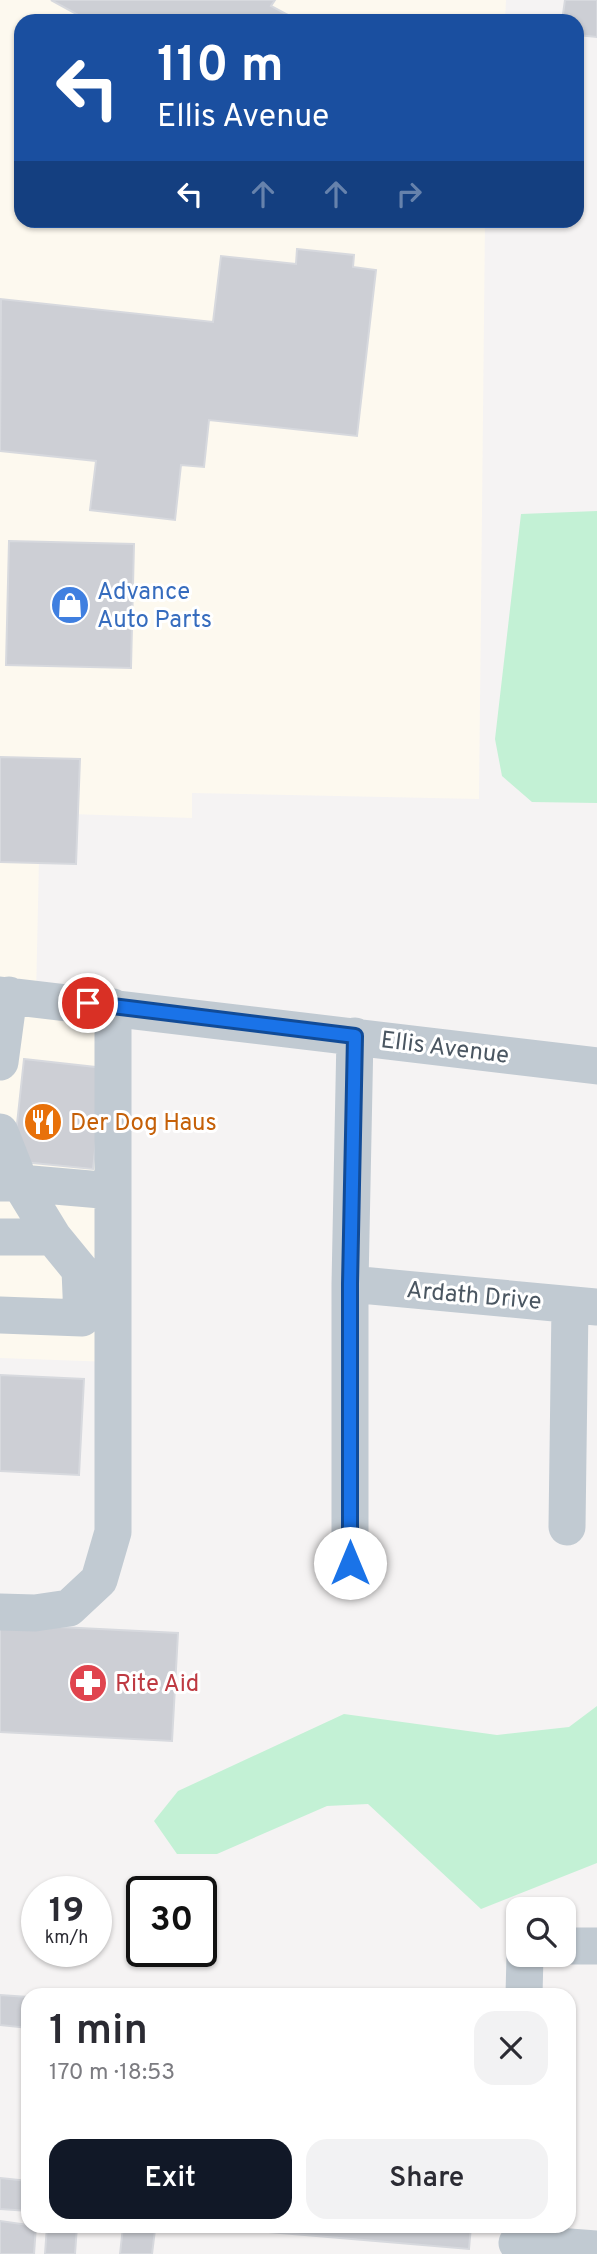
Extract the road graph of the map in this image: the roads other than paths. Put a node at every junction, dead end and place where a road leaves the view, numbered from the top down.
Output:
1 (5, 995) edge
2 (113, 1007) junction
3 (355, 1036) junction
4 (0, 1062) edge
5 (597, 1066) edge
6 (0, 1132) edge
7 (10, 1183) edge
8 (113, 1191) junction
9 (0, 1237) edge
10 (53, 1237) junction
11 (350, 1284) junction
12 (583, 1306) edge
13 (0, 1315) edge
14 (567, 1527) dead end
15 (350, 1563) dead end
16 (0, 1612) edge
17 (576, 1946) edge
18 (597, 1946) edge
19 (525, 1967) edge
20 (524, 1988) edge
21 (517, 2241) edge
22 (597, 2249) edge

1 - 2 street, Ellis Avenue
1 - 4 street
2 - 3 street, Ellis Avenue
2 - 8 street
3 - 5 street, Ellis Avenue
3 - 11 street
6 - 7 street
7 - 8 street
7 - 10 street
8 - 16 street
9 - 10 street
10 - 13 street
11 - 12 street, Ardath Drive
11 - 15 street
12 - 14 street
17 - 18 street
19 - 20 street
21 - 22 street

